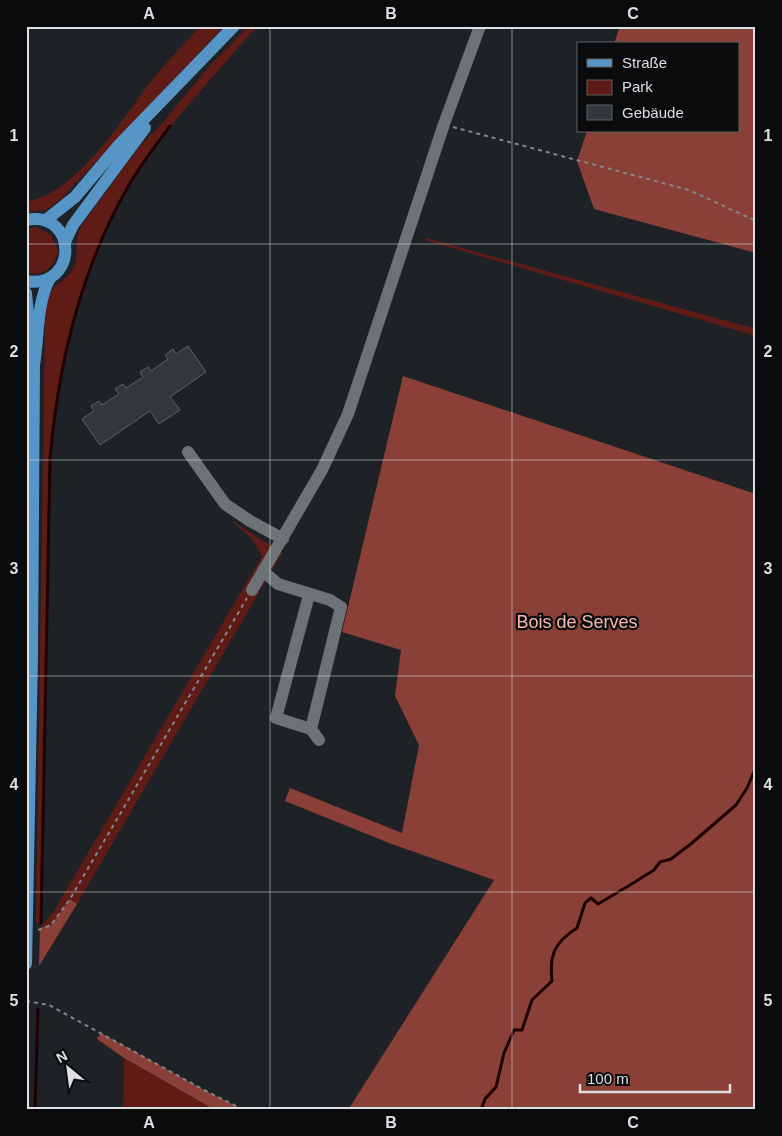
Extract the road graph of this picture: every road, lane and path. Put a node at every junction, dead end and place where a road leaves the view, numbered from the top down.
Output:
1 (234, 26) edge
2 (480, 26) edge
3 (162, 103) junction
4 (444, 124) junction
5 (26, 220) edge
6 (46, 220) junction
7 (756, 220) edge
8 (65, 242) junction
9 (50, 278) junction
10 (26, 281) edge
11 (26, 294) edge
12 (34, 365) junction
13 (188, 452) dead end
14 (283, 539) junction
15 (263, 572) junction
16 (252, 590) joint
17 (309, 595) junction
18 (27, 934) edge
19 (26, 964) edge
20 (26, 1001) edge
21 (244, 1110) edge

1 - 3 main road
2 - 4 lane
3 - 6 main road
3 - 8 main road
4 - 7 path
4 - 14 lane
5 - 6 main road
6 - 8 main road
8 - 9 main road
9 - 10 main road
9 - 12 main road
11 - 12 main road
12 - 18 main road
13 - 14 lane
14 - 15 lane
15 - 16 lane
15 - 17 lane
16 - 18 path
17 - 17 lane
18 - 19 main road
20 - 21 path

